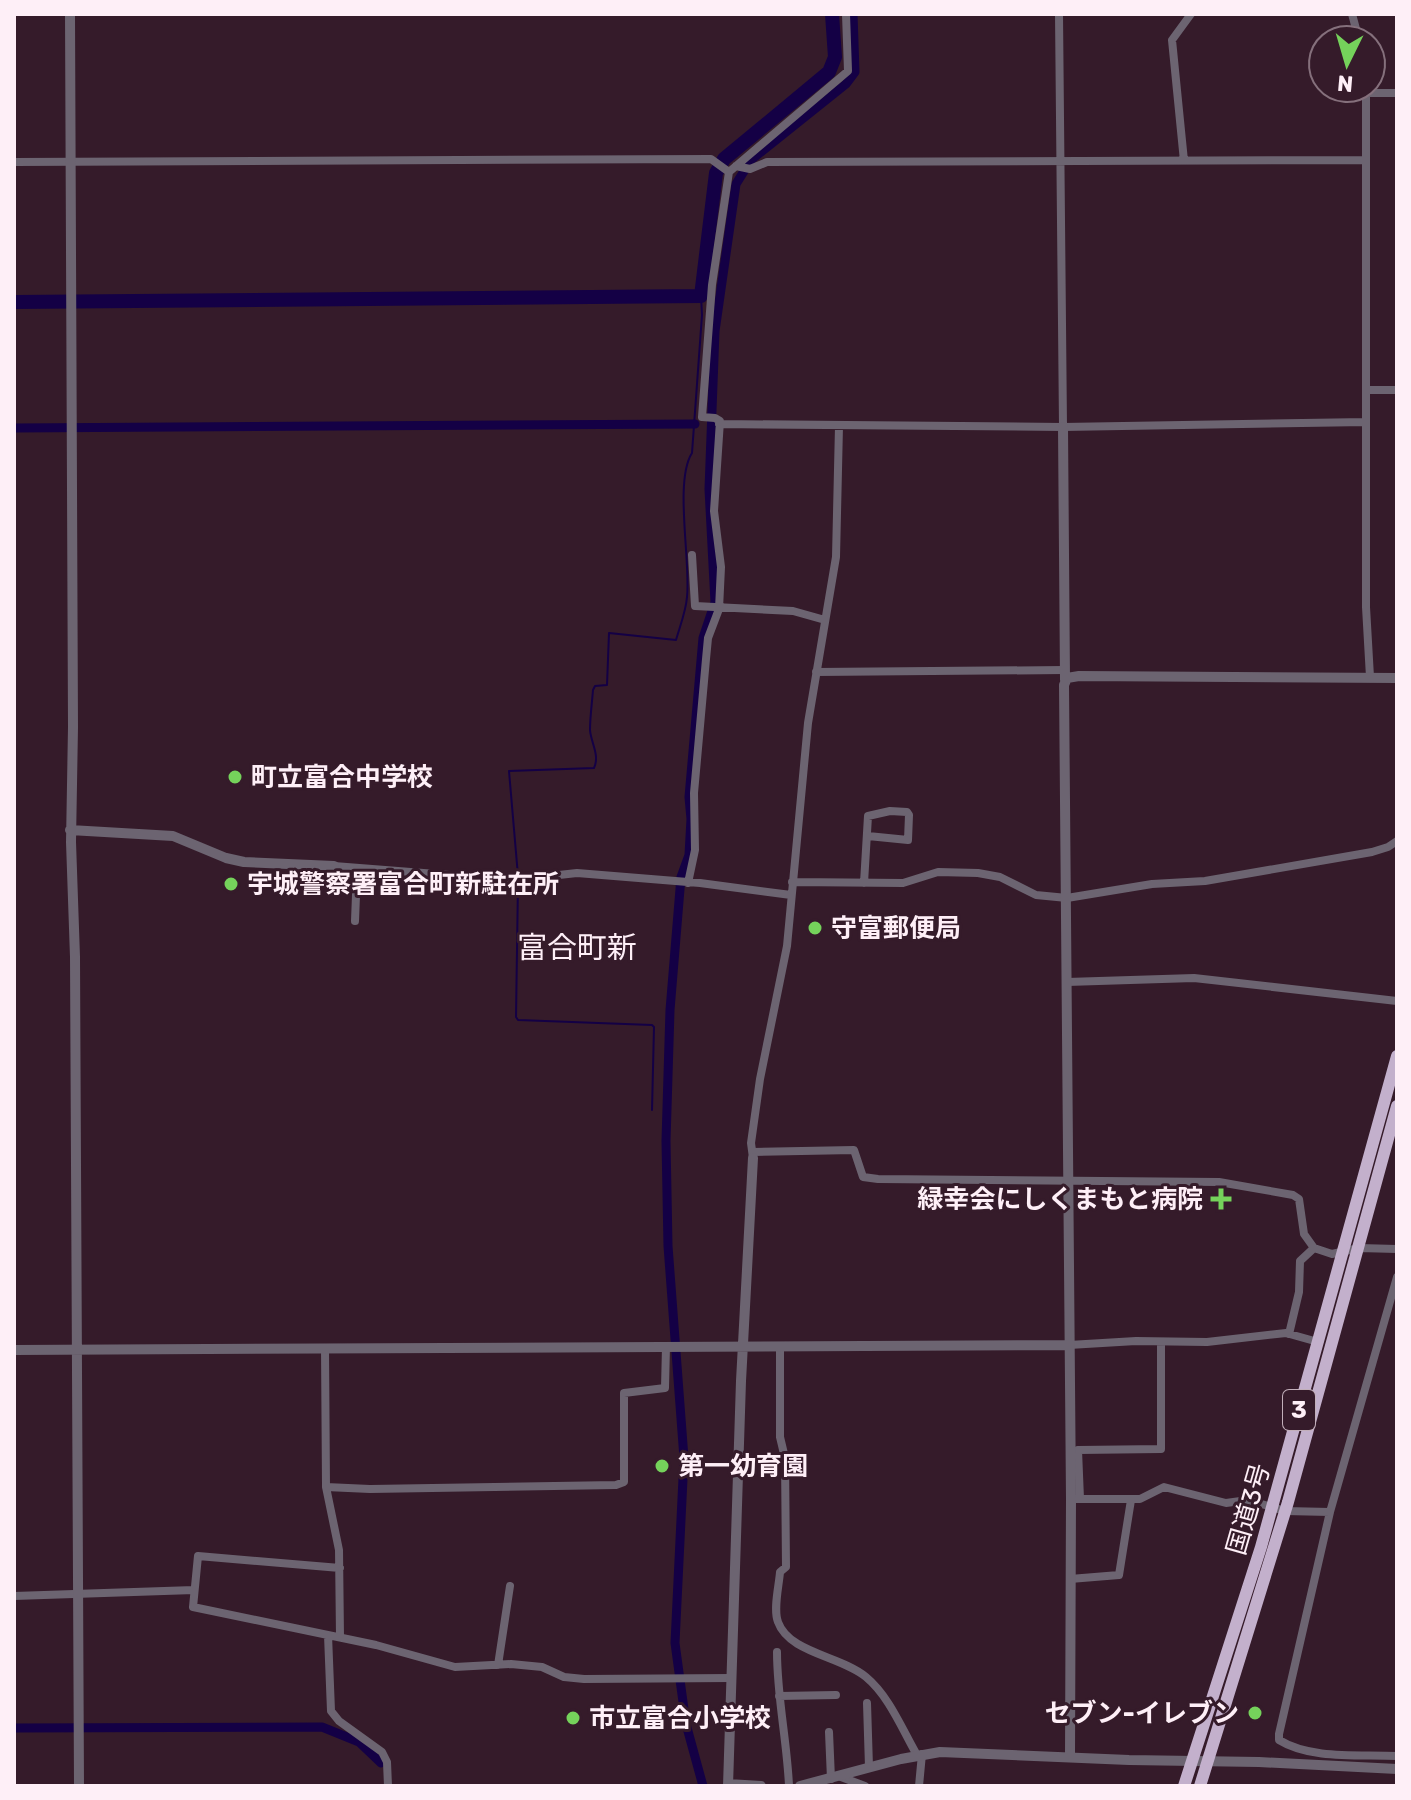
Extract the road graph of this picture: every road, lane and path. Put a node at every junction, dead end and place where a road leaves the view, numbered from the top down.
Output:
1 (846, 14) edge
2 (1059, 14) edge
3 (1191, 14) edge
4 (70, 19) edge
5 (1366, 104) edge
6 (1365, 160) junction
7 (1060, 161) junction
8 (1184, 161) junction
9 (14, 162) edge
10 (70, 162) junction
11 (733, 169) junction
12 (1366, 390) junction
13 (1397, 390) edge
14 (714, 420) junction
15 (1366, 422) junction
16 (839, 426) junction
17 (1063, 427) junction
18 (692, 555) dead end
19 (715, 608) junction
20 (825, 620) junction
21 (816, 672) junction
22 (1064, 675) junction
23 (1370, 677) junction
24 (1397, 678) edge
25 (70, 830) junction
26 (868, 836) junction
27 (1397, 841) edge
28 (334, 866) joint
29 (357, 869) junction
30 (792, 882) junction
31 (682, 883) junction
32 (864, 883) junction
33 (791, 895) junction
34 (1067, 898) junction
35 (355, 921) dead end
36 (1067, 989) junction
37 (1397, 1001) edge
38 (1397, 1056) edge
39 (1397, 1106) edge
40 (753, 1155) junction
41 (1068, 1181) junction
42 (1314, 1248) junction
43 (1359, 1248) junction
44 (1397, 1249) edge
45 (1344, 1251) junction
46 (1397, 1277) edge
47 (1289, 1334) junction
48 (1161, 1342) junction
49 (1318, 1342) junction
50 (1069, 1345) junction
51 (667, 1346) junction
52 (743, 1346) junction
53 (780, 1346) junction
54 (325, 1348) junction
55 (14, 1350) edge
56 (77, 1350) junction
57 (326, 1487) junction
58 (1075, 1499) junction
59 (1131, 1500) junction
60 (1272, 1507) junction
61 (1285, 1511) junction
62 (1330, 1512) junction
63 (340, 1568) junction
64 (1070, 1579) junction
65 (510, 1586) dead end
66 (194, 1590) junction
67 (78, 1595) junction
68 (14, 1596) edge
69 (328, 1635) junction
70 (340, 1637) junction
71 (777, 1652) dead end
72 (498, 1665) junction
73 (731, 1678) junction
74 (836, 1695) dead end
75 (779, 1696) junction
76 (867, 1703) dead end
77 (829, 1732) dead end
78 (919, 1755) junction
79 (1070, 1756) junction
80 (1397, 1756) edge
81 (1191, 1761) junction
82 (1207, 1761) junction
83 (869, 1767) junction
84 (1397, 1769) edge
85 (836, 1778) junction
86 (818, 1784) edge
87 (728, 1785) edge
88 (79, 1786) edge
89 (388, 1786) edge
90 (761, 1786) edge
91 (789, 1786) edge
92 (800, 1786) edge
93 (865, 1786) edge
94 (919, 1786) edge
95 (1184, 1786) edge
96 (1200, 1786) edge

1 - 11 street
2 - 7 street
3 - 8 street
4 - 10 street
5 - 6 street
6 - 8 street
6 - 12 street
7 - 8 street
7 - 11 street
7 - 17 street
9 - 10 street
10 - 11 street
10 - 25 street
11 - 14 street
12 - 13 street
12 - 15 street
14 - 16 street
14 - 19 street
15 - 17 street
15 - 23 street
16 - 17 street
16 - 20 street
17 - 22 street
18 - 19 street
19 - 20 street
19 - 31 street
20 - 21 street
21 - 22 street
21 - 30 street
22 - 23 street
22 - 34 street
23 - 24 street
25 - 28 street
25 - 56 street
26 - 26 street
26 - 32 street
27 - 34 street
28 - 29 street
29 - 31 street
29 - 35 street
30 - 32 street
30 - 33 street
31 - 33 street
32 - 34 street
33 - 40 street
34 - 36 street
36 - 37 street
36 - 41 street
38 - 45 highway, 国道3号 / 3
39 - 43 highway, 国道3号 / 3
40 - 41 street
40 - 52 street
41 - 42 street
41 - 50 street
42 - 45 street
42 - 47 street
43 - 44 street
43 - 45 street
43 - 61 highway, 国道3号 / 3
45 - 49 highway, 国道3号 / 3
46 - 62 street
47 - 48 street
47 - 49 street
48 - 50 street
48 - 58 street
49 - 60 highway, 国道3号 / 3
50 - 53 street
50 - 58 street
51 - 52 street
51 - 54 street
51 - 57 street
52 - 53 street
52 - 73 street
53 - 78 street
54 - 56 street
54 - 57 street
55 - 56 street
56 - 67 street
57 - 63 street
58 - 59 street
58 - 64 street
59 - 60 street
59 - 64 street
60 - 61 street
60 - 81 highway, 国道3号 / 3
61 - 62 street
61 - 82 highway, 国道3号 / 3
62 - 80 street
63 - 66 street
63 - 70 street
64 - 79 street
65 - 72 street
66 - 67 street
66 - 69 street
67 - 68 street
67 - 88 street
69 - 70 street
69 - 89 street
70 - 72 street
71 - 75 street
72 - 73 street
73 - 87 street
74 - 75 street
75 - 91 street
76 - 83 street
77 - 85 street
78 - 79 street
78 - 83 street
78 - 94 street
79 - 81 street
81 - 82 street
81 - 95 highway, 国道3号 / 3
82 - 84 street
82 - 96 highway, 国道3号 / 3
83 - 85 street
85 - 86 street
85 - 93 street
86 - 92 street
87 - 90 street

